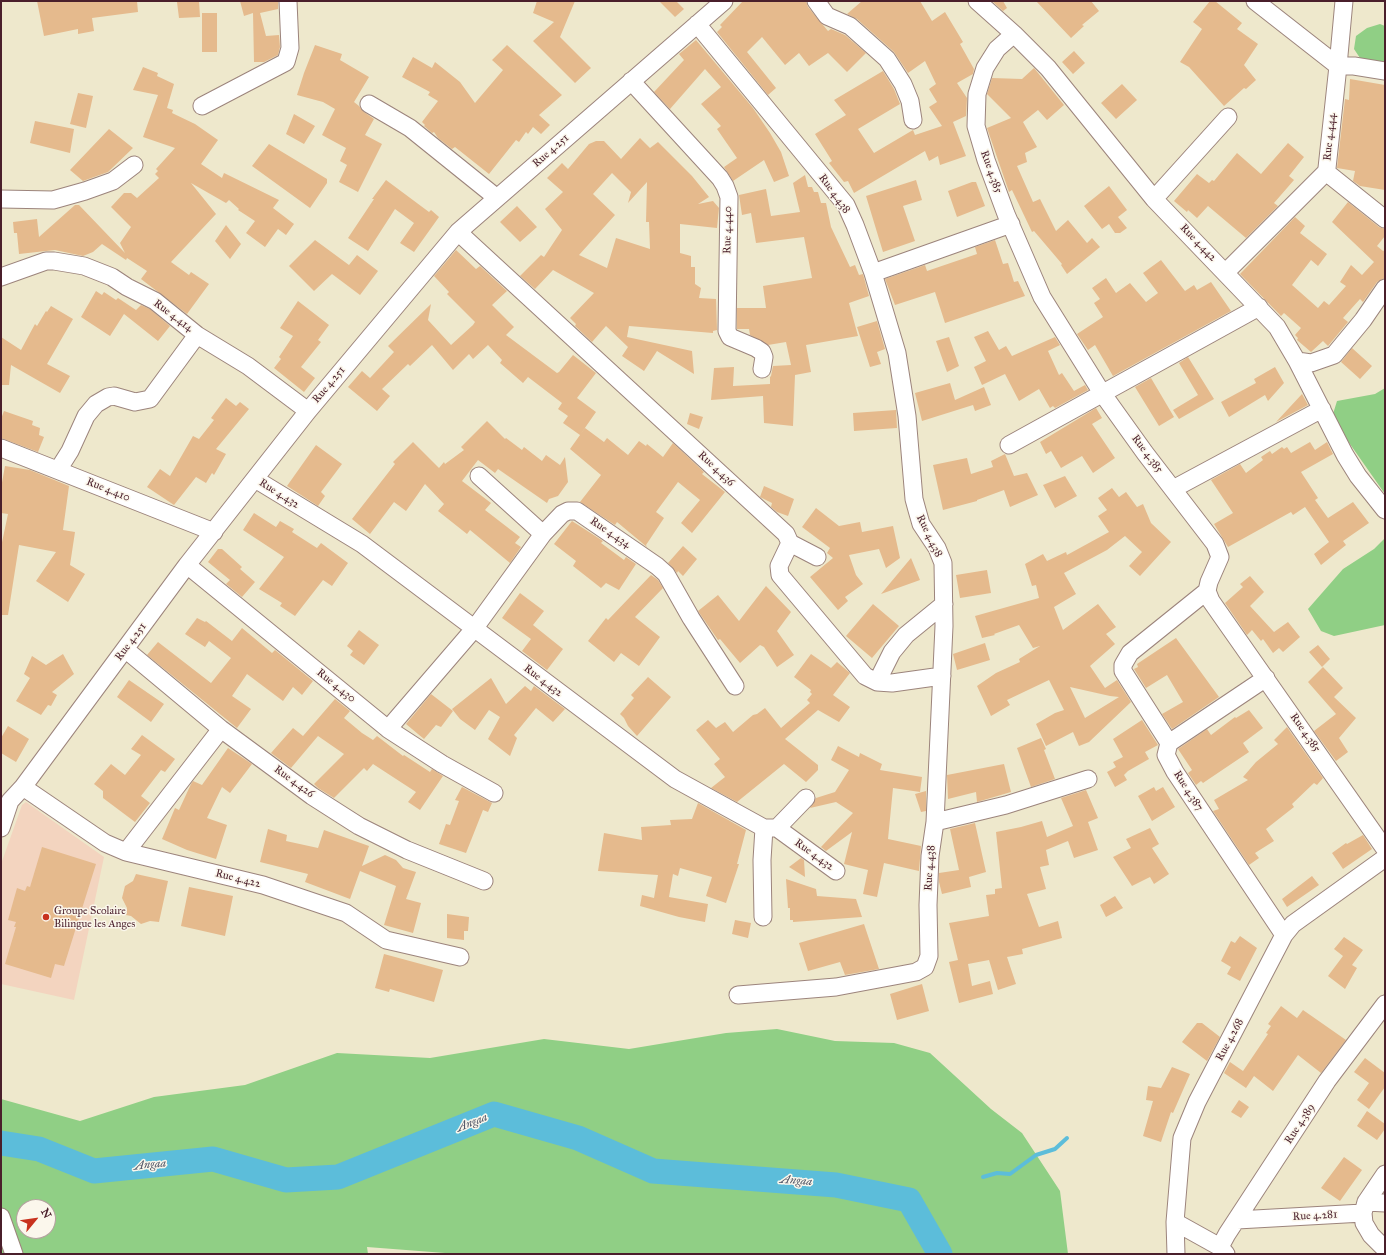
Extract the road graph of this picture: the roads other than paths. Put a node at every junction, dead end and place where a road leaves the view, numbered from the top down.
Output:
1 (288, 1) edge
2 (724, 1) edge
3 (816, 1) edge
4 (977, 1) edge
5 (1255, 1) edge
6 (1344, 1) edge
7 (697, 24) junction
8 (1014, 34) junction
9 (1338, 66) junction
10 (1385, 71) edge
11 (632, 81) junction
12 (368, 104) dead end
13 (202, 106) dead end
14 (1228, 117) dead end
15 (913, 120) dead end
16 (134, 165) dead end
17 (1326, 172) junction
18 (497, 198) junction
19 (1, 199) edge
20 (1154, 199) junction
21 (1385, 219) edge
22 (1011, 224) junction
23 (458, 232) junction
24 (1226, 272) junction
25 (872, 273) junction
26 (1, 277) edge
27 (1385, 288) edge
28 (1259, 307) junction
29 (197, 335) junction
30 (1297, 361) junction
31 (762, 369) dead end
32 (1102, 393) junction
33 (1322, 410) junction
34 (308, 411) junction
35 (1009, 445) dead end
36 (1, 448) edge
37 (58, 470) junction
38 (479, 476) dead end
39 (255, 479) junction
40 (1173, 489) junction
41 (1385, 510) edge
42 (214, 532) junction
43 (543, 534) junction
44 (790, 543) junction
45 (817, 557) dead end
46 (187, 565) junction
47 (1207, 591) junction
48 (944, 604) junction
49 (474, 629) junction
50 (125, 649) junction
51 (942, 676) junction
52 (1266, 678) junction
53 (877, 682) junction
54 (735, 686) dead end
55 (221, 729) junction
56 (388, 729) junction
57 (1169, 742) junction
58 (1088, 778) dead end
59 (23, 787) junction
60 (494, 792) dead end
61 (806, 798) dead end
62 (5, 800) edge
63 (935, 822) junction
64 (1, 828) edge
65 (771, 828) junction
66 (1385, 849) edge
67 (126, 852) junction
68 (1385, 858) edge
69 (836, 871) dead end
70 (484, 880) dead end
71 (763, 917) dead end
72 (1284, 935) junction
73 (460, 956) dead end
74 (738, 995) dead end
75 (1385, 1004) edge
76 (1385, 1174) edge
77 (1385, 1203) edge
78 (1364, 1208) junction
79 (1, 1216) edge
80 (1237, 1220) junction
81 (1175, 1222) junction
82 (1385, 1249) edge
83 (1223, 1251) edge
84 (14, 1254) edge
85 (1176, 1254) edge

1 - 13 street
2 - 7 street, Rue 4.251
3 - 15 street
4 - 8 street, Rue 4.442
5 - 9 street
6 - 9 street, Rue 4.444
7 - 11 street, Rue 4.251
7 - 25 street, Rue 4.438
8 - 20 street, Rue 4.442
8 - 22 street, Rue 4.385
9 - 10 street
9 - 17 street, Rue 4.444
11 - 18 street, Rue 4.251
11 - 31 street, Rue 4.440
12 - 18 street
14 - 20 street
16 - 19 street
17 - 21 street
17 - 24 street, Rue 4.444
18 - 23 street, Rue 4.251
20 - 24 street, Rue 4.442
22 - 25 street
22 - 32 street, Rue 4.385
23 - 34 street, Rue 4.251
23 - 44 street, Rue 4.436
24 - 28 street, Rue 4.442
25 - 48 street, Rue 4.438
26 - 29 street, Rue 4.414
27 - 30 street
28 - 30 street, Rue 4.442
28 - 32 street
29 - 34 street, Rue 4.414
29 - 37 street
30 - 33 street, Rue 4.442
32 - 35 street
32 - 40 street, Rue 4.385
33 - 40 street
33 - 41 street, Rue 4.442
34 - 39 street, Rue 4.251
36 - 37 street, Rue 4.410
37 - 42 street, Rue 4.410
38 - 43 street
39 - 42 street, Rue 4.251
39 - 49 street, Rue 4.432
40 - 47 street, Rue 4.385
42 - 46 street, Rue 4.251
43 - 49 street, Rue 4.434
43 - 54 street, Rue 4.434
44 - 45 street
44 - 53 street
46 - 50 street, Rue 4.251
46 - 56 street, Rue 4.430
47 - 52 street, Rue 4.385
47 - 57 street
48 - 51 street, Rue 4.438
48 - 53 street
49 - 56 street, Rue 4.434
49 - 65 street, Rue 4.432
50 - 55 street, Rue 4.426
50 - 59 street, Rue 4.251
51 - 53 street
51 - 63 street, Rue 4.438
52 - 57 street
52 - 66 street, Rue 4.385
55 - 67 street
55 - 70 street, Rue 4.426
56 - 60 street, Rue 4.430
57 - 72 street, Rue 4.387
58 - 63 street
59 - 62 street, Rue 4.251
59 - 67 street, Rue 4.422
61 - 65 street
62 - 64 street, Rue 4.251
63 - 74 street, Rue 4.438
65 - 69 street, Rue 4.432
65 - 71 street
67 - 73 street, Rue 4.422
68 - 72 street, Rue 4.268
72 - 81 street, Rue 4.268
75 - 80 street, Rue 4.389
76 - 78 street
77 - 78 street, Rue 4.281
78 - 80 street, Rue 4.281
78 - 82 street
79 - 84 street
80 - 83 street, Rue 4.389
81 - 83 street
81 - 85 street, Rue 4.268

